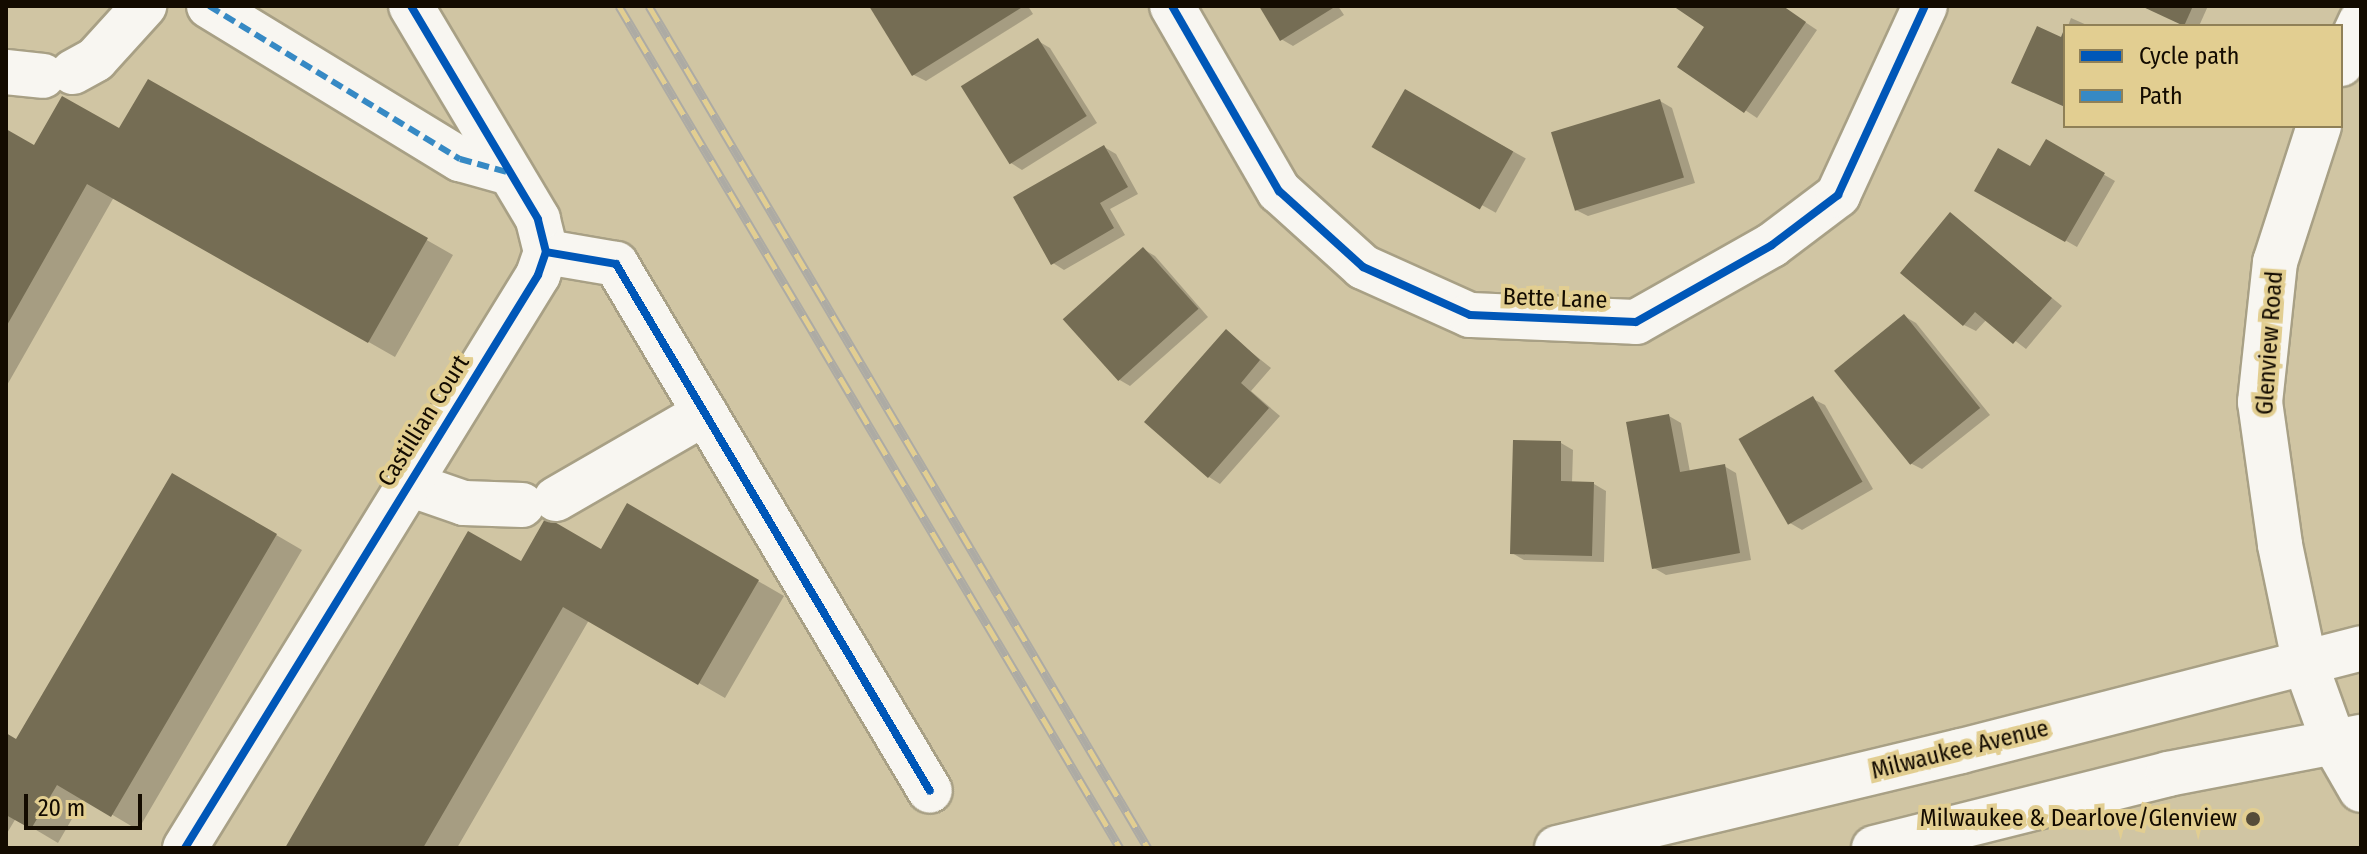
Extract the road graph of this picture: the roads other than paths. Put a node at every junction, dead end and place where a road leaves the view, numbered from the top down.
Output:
1 (144, 6) edge
2 (209, 6) edge
3 (411, 6) edge
4 (1172, 6) edge
5 (1925, 6) edge
6 (2361, 21) edge
7 (2343, 60) edge
8 (41, 73) edge
9 (2318, 128) edge
10 (510, 173) junction
11 (546, 252) junction
12 (705, 413) junction
13 (409, 484) junction
14 (2361, 648) edge
15 (2304, 660) junction
16 (2348, 740) edge
17 (2361, 790) edge
18 (930, 791) dead end
19 (185, 848) edge
20 (1557, 848) edge
21 (1874, 848) edge

1 - 8 street
2 - 10 street
3 - 10 street
4 - 5 street, Bette Lane
6 - 7 street
9 - 15 street, Glenview Road
10 - 11 street
11 - 12 street
11 - 13 street, Castillian Court
12 - 13 street
12 - 18 street
13 - 19 street, Castillian Court
14 - 15 street, Milwaukee Avenue
15 - 16 street, Glenview Road
15 - 20 street, Milwaukee Avenue
16 - 17 street, Glenview Road
16 - 21 street

